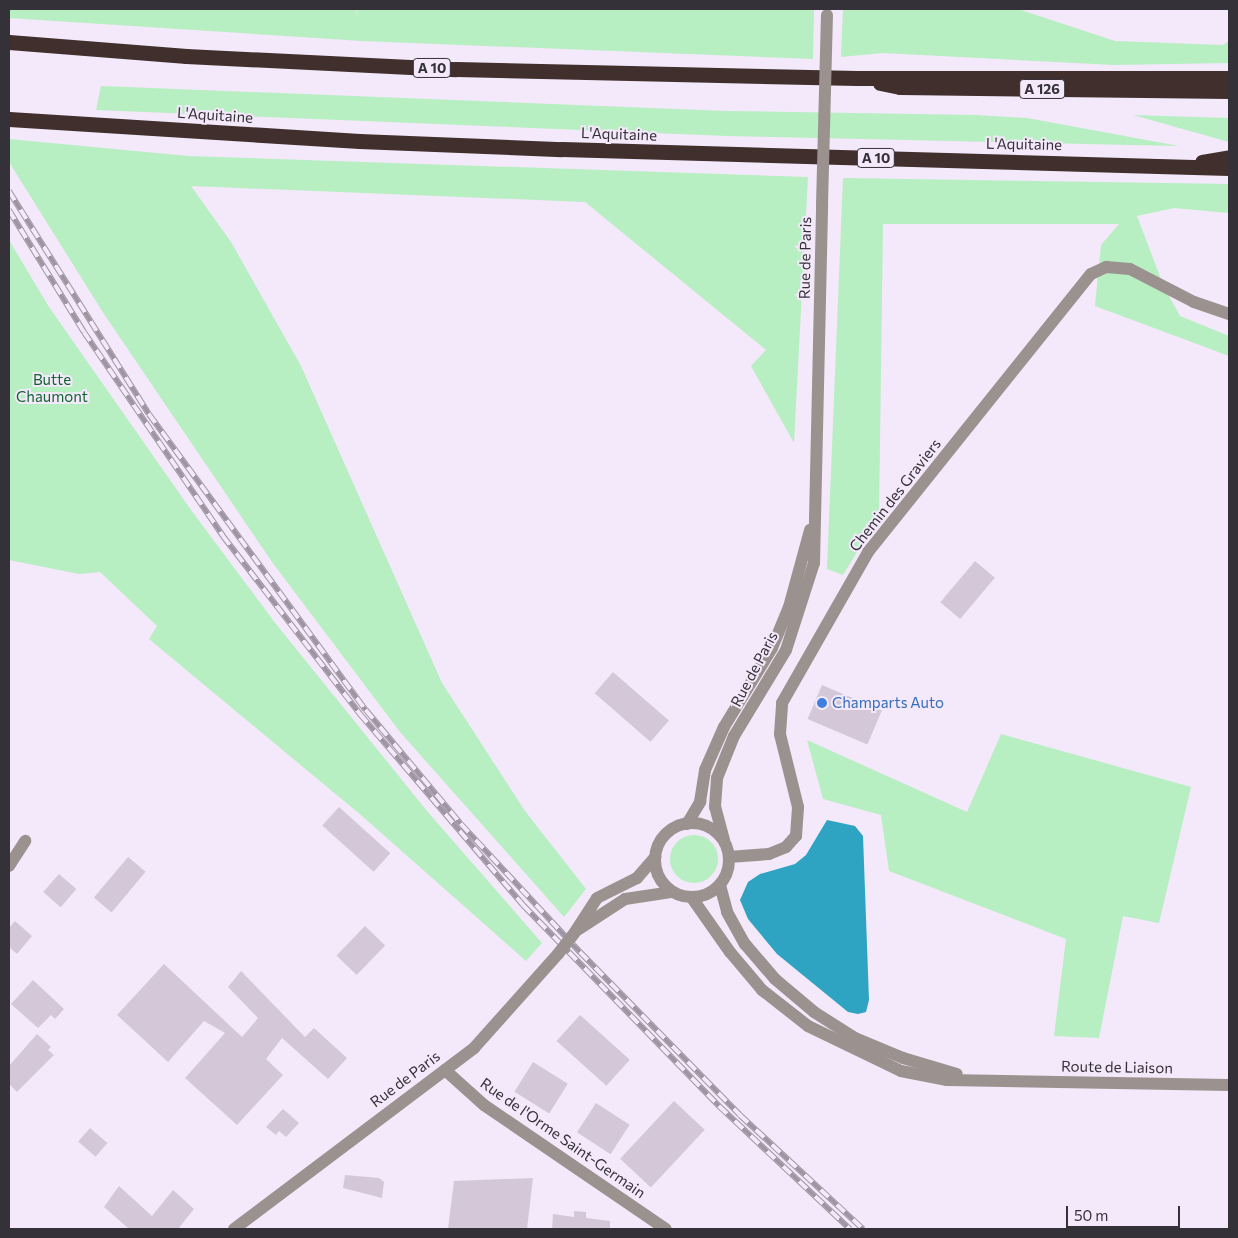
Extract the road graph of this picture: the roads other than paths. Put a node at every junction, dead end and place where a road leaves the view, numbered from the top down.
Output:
1 (827, 12) edge
2 (9, 42) edge
3 (857, 78) junction
4 (1229, 78) edge
5 (1229, 91) edge
6 (9, 119) edge
7 (1229, 157) edge
8 (1191, 165) junction
9 (1229, 168) edge
10 (1229, 314) edge
11 (816, 508) junction
12 (687, 824) junction
13 (724, 840) junction
14 (25, 841) dead end
15 (655, 857) junction
16 (729, 857) junction
17 (9, 866) edge
18 (720, 885) junction
19 (672, 892) junction
20 (692, 898) junction
21 (575, 932) junction
22 (445, 1070) junction
23 (1004, 1082) junction
24 (1229, 1085) edge
25 (234, 1229) edge
26 (666, 1229) edge

1 - 11 street, Rue de Paris, bridge
2 - 3 highway, A 10
3 - 4 highway, A 10
3 - 5 highway, A 126
6 - 8 highway, L'Aquitaine / A 10
7 - 8 highway
8 - 9 highway, L'Aquitaine / A 10
10 - 16 street, Chemin des Graviers
11 - 12 street, Rue de Paris
11 - 13 street, Rue de Paris
12 - 13 street
12 - 15 street
13 - 16 street
14 - 17 street
15 - 19 street
15 - 21 street, Rue de Paris
16 - 18 street
18 - 20 street
18 - 23 street, Route de Liaison
19 - 20 street
19 - 21 street, Rue de Paris
20 - 23 street, Route de Liaison
21 - 22 street, Rue de Paris, bridge
22 - 25 street, Rue de Paris
22 - 26 street, Rue de l'Orme Saint-Germain
23 - 24 street, Route de Liaison

